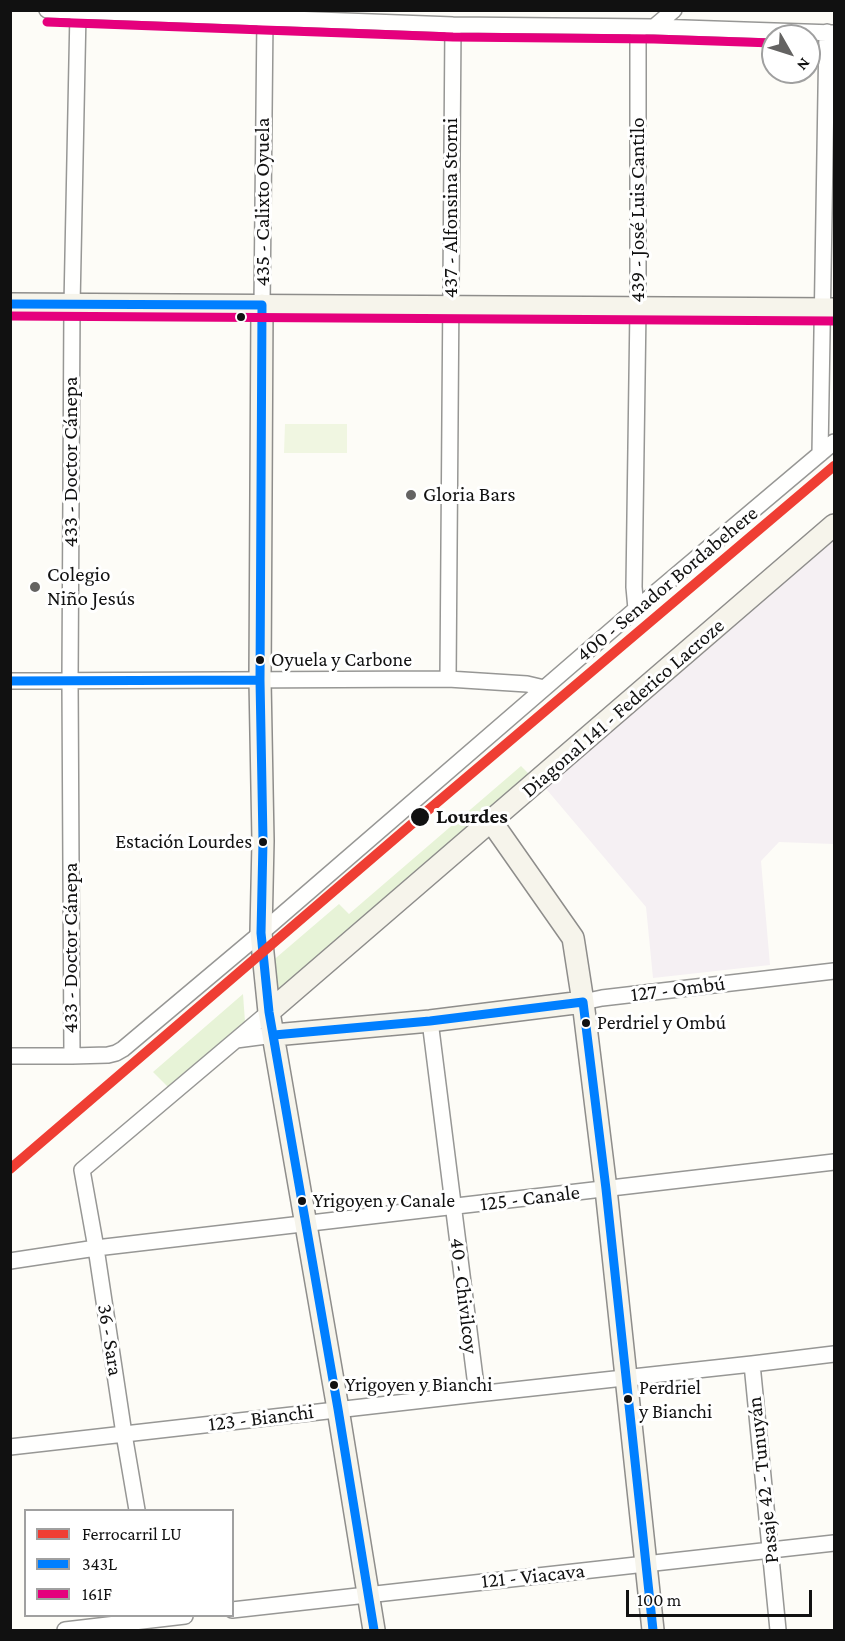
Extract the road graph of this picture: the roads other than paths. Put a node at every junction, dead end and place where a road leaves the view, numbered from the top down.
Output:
1 (46, 10) edge
2 (674, 10) edge
3 (78, 12) junction
4 (372, 16) edge
5 (265, 17) junction
6 (453, 25) junction
7 (638, 27) junction
8 (654, 27) junction
9 (831, 33) edge
10 (10, 304) edge
11 (72, 305) junction
12 (262, 305) junction
13 (451, 307) junction
14 (638, 308) junction
15 (829, 309) edge
16 (834, 442) edge
17 (820, 454) junction
18 (834, 525) edge
19 (636, 609) junction
20 (448, 679) junction
21 (260, 680) junction
22 (10, 681) edge
23 (70, 681) junction
24 (544, 688) junction
25 (491, 821) junction
26 (261, 933) junction
27 (834, 971) edge
28 (583, 1002) junction
29 (269, 1012) junction
30 (430, 1021) junction
31 (274, 1035) junction
32 (236, 1040) junction
33 (10, 1056) edge
34 (72, 1056) junction
35 (834, 1162) edge
36 (82, 1170) joint
37 (606, 1189) junction
38 (453, 1207) junction
39 (306, 1223) junction
40 (96, 1248) junction
41 (10, 1261) edge
42 (834, 1354) edge
43 (752, 1364) junction
44 (625, 1378) junction
45 (477, 1394) junction
46 (338, 1409) junction
47 (124, 1434) junction
48 (10, 1447) edge
49 (137, 1509) edge
50 (834, 1543) edge
51 (770, 1550) junction
52 (645, 1564) junction
53 (368, 1595) junction
54 (234, 1610) edge
55 (180, 1617) edge
56 (156, 1622) edge
57 (65, 1630) edge
58 (374, 1630) edge
59 (652, 1630) edge
60 (778, 1630) edge

1 - 3 street
2 - 8 street
3 - 5 street
3 - 11 street, 433 - Doctor Cánepa
4 - 5 street
4 - 6 street
5 - 12 street, 435 - Calixto Oyuela
6 - 7 street
6 - 13 street, 437 - Alfonsina Storni
7 - 8 street
7 - 14 street, 439 - José Luis Cantilo
8 - 9 street
9 - 15 street
10 - 11 street
11 - 12 street
11 - 23 street, 433 - Doctor Cánepa
12 - 13 street
12 - 21 street, 435 - Calixto Oyuela
13 - 14 street
13 - 20 street, 437 - Alfonsina Storni
14 - 15 street
14 - 19 street, 439 - José Luis Cantilo
15 - 17 street
16 - 17 street, 400 - Senador Bordabehere
17 - 19 street, 400 - Senador Bordabehere
18 - 25 street, Diagonal 141 - Federico Lacroze
19 - 24 street, 400 - Senador Bordabehere
20 - 21 street
20 - 24 street
21 - 23 street
21 - 26 street, 435 - Calixto Oyuela
22 - 23 street
23 - 34 street, 433 - Doctor Cánepa
24 - 26 street, 400 - Senador Bordabehere
25 - 28 street
25 - 29 street, Diagonal 141 - Federico Lacroze
26 - 29 street, 435 - Calixto Oyuela
26 - 34 street, 400 - Senador Bordabehere
27 - 28 street, 127 - Ombú
28 - 30 street, 127 - Ombú
28 - 37 street
29 - 31 street, 435 - Calixto Oyuela
29 - 32 street, Diagonal 141 - Federico Lacroze
30 - 31 street, 127 - Ombú
30 - 38 street, 40 - Chivilcoy
31 - 32 street, 127 - Ombú
31 - 39 street, 435 - Calixto Oyuela
32 - 36 street, Diagonal 141 - Federico Lacroze
33 - 34 street
35 - 37 street, 125 - Canale
36 - 40 street, 36 - Sara
37 - 38 street, 125 - Canale
37 - 44 street
38 - 39 street, 125 - Canale
38 - 45 street, 40 - Chivilcoy
39 - 40 street, 125 - Canale
39 - 46 street, 435 - Calixto Oyuela
40 - 41 street, 125 - Canale
40 - 47 street, 36 - Sara
42 - 43 street, 123 - Bianchi
43 - 44 street, 123 - Bianchi
43 - 51 street, Pasaje 42 - Tunuyán
44 - 45 street, 123 - Bianchi
44 - 52 street
45 - 46 street, 123 - Bianchi
46 - 47 street, 123 - Bianchi
46 - 53 street, 435 - Calixto Oyuela
47 - 48 street, 123 - Bianchi
47 - 49 street, 36 - Sara
50 - 51 street, 121 - Viacava
51 - 52 street, 121 - Viacava
51 - 60 street, Pasaje 42 - Tunuyán
52 - 53 street, 121 - Viacava
52 - 59 street
53 - 54 street, 121 - Viacava
53 - 58 street, 435 - Calixto Oyuela
55 - 56 street
56 - 57 street

